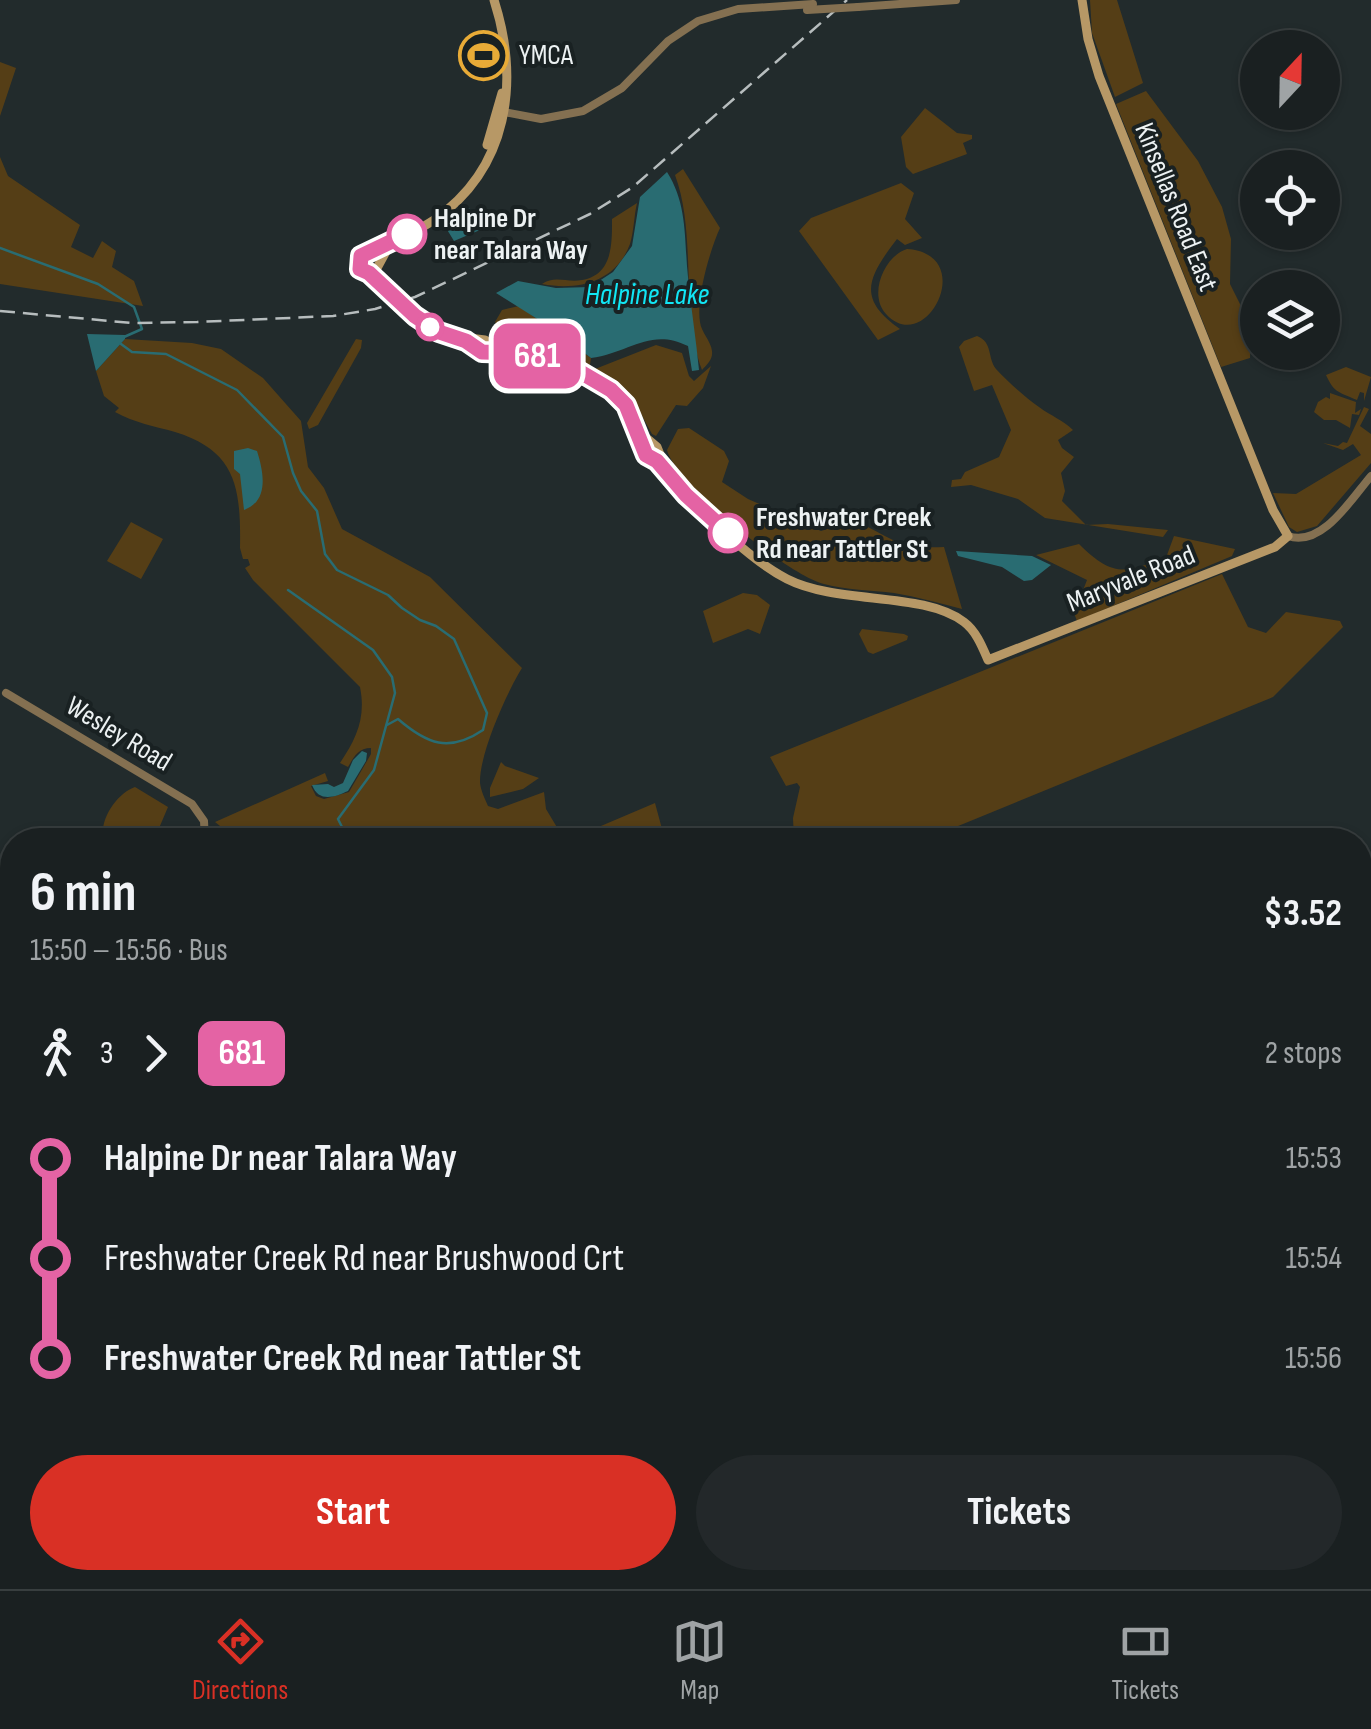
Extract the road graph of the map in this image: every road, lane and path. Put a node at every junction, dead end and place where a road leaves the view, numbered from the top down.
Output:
1 (491, 0) edge
2 (895, 0) edge
3 (956, 0) edge
4 (1082, 0) edge
5 (861, 4) edge
6 (501, 113) junction
7 (1371, 476) edge
8 (1288, 536) junction
9 (6, 694) dead end
10 (203, 828) edge

1 - 6 main road
2 - 5 street
3 - 5 street
4 - 8 main road, Kinsellas Road East
5 - 6 street, bridge
6 - 8 main road, Maryvale Road, bridge
7 - 8 street
9 - 10 street, Wesley Road

